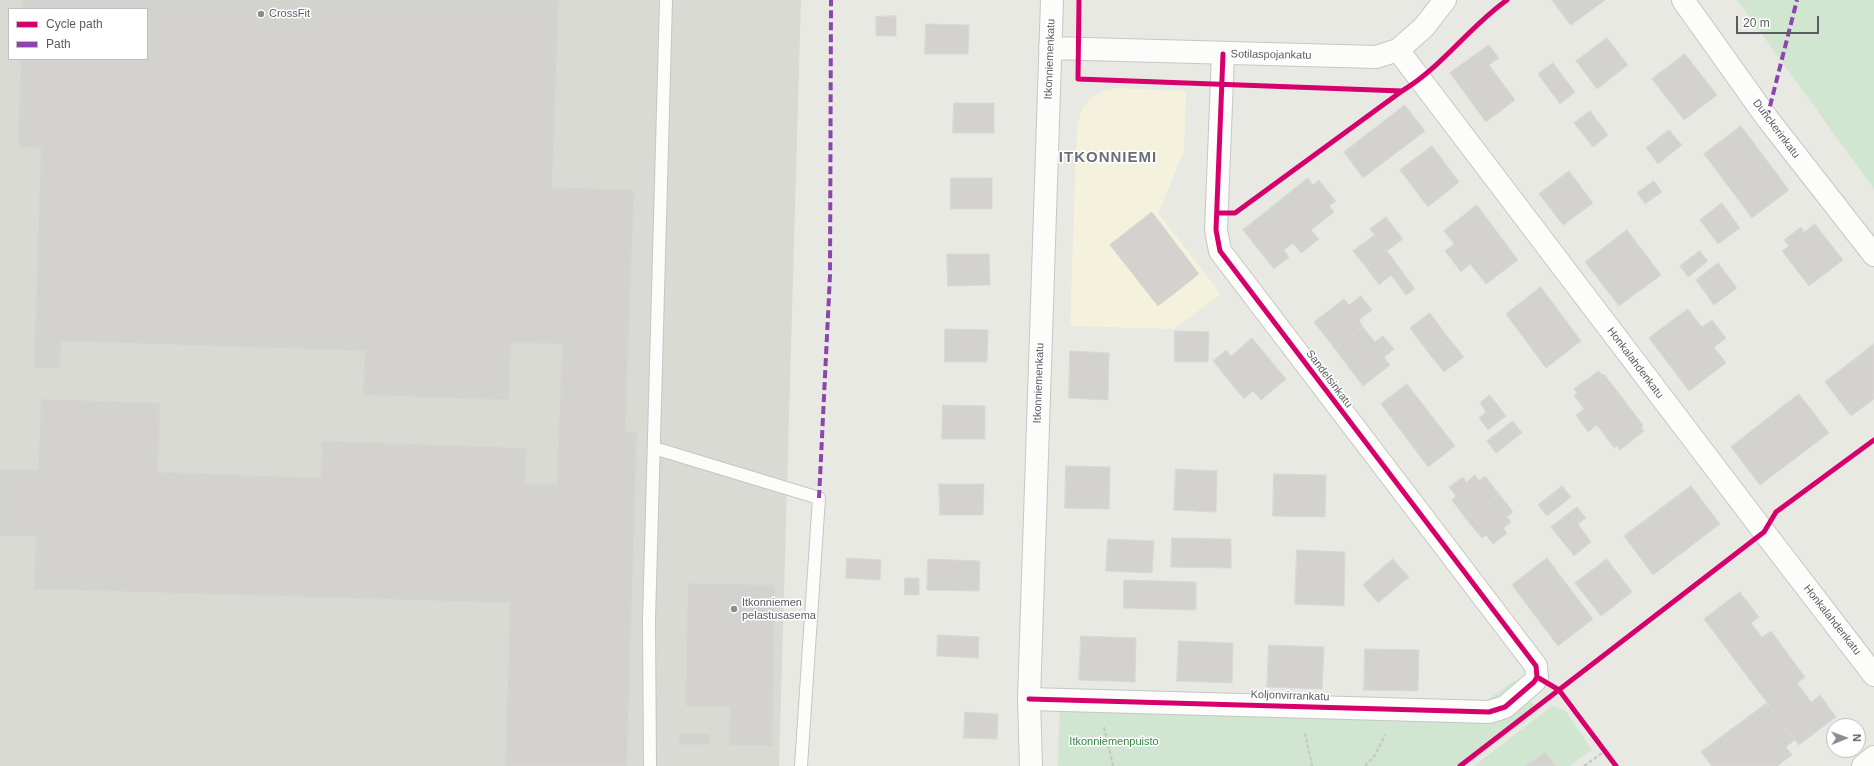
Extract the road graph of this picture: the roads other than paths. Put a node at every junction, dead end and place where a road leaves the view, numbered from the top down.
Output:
1 (666, 0) edge
2 (1052, 0) edge
3 (1445, 0) edge
4 (1683, 0) edge
5 (1050, 48) junction
6 (1398, 50) junction
7 (1222, 54) junction
8 (1874, 255) edge
9 (654, 448) junction
10 (1874, 674) edge
11 (1537, 677) joint
12 (1029, 699) junction
13 (1874, 757) edge
14 (650, 766) edge
15 (801, 766) edge
16 (1031, 766) edge
17 (1862, 766) edge

1 - 9 lane
2 - 5 street, Itkonniemenkatu
3 - 6 street, Sotilaspojankatu
4 - 8 street, Dunckerinkatu
5 - 7 street, Sotilaspojankatu
5 - 12 street, Itkonniemenkatu
6 - 7 street, Sotilaspojankatu
6 - 10 street, Honkalahdenkatu
7 - 11 street, Sandelsinkatu
9 - 14 lane
9 - 15 lane
11 - 12 street, Koljonvirrankatu
12 - 16 street, Itkonniemenkatu
13 - 17 street

